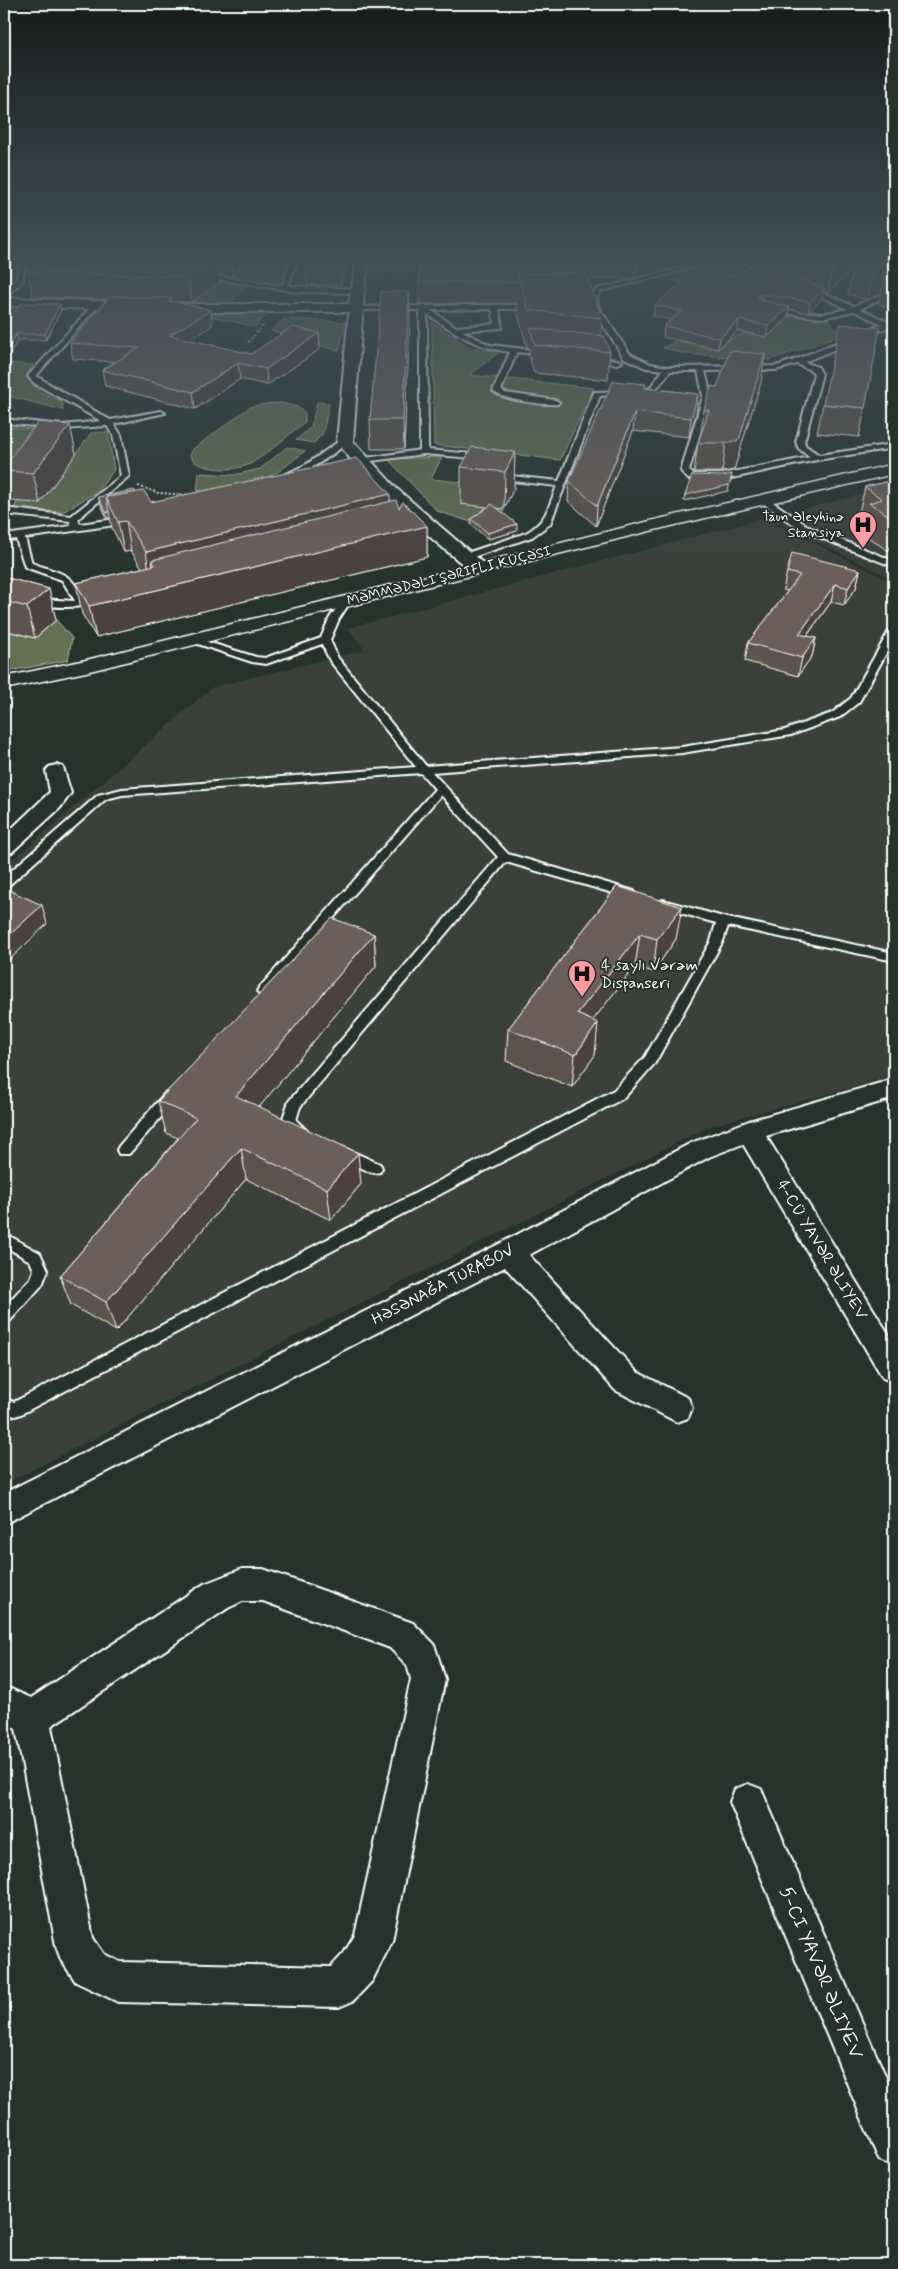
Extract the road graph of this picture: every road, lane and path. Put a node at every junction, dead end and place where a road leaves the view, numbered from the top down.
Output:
1 (42, 365) edge
2 (351, 365) edge
3 (423, 365) edge
4 (507, 365) edge
5 (646, 365) edge
6 (787, 365) edge
7 (804, 365) edge
8 (700, 368) junction
9 (668, 369) junction
10 (555, 402) dead end
11 (161, 413) dead end
12 (4, 421) edge
13 (109, 423) junction
14 (345, 441) junction
15 (894, 446) edge
16 (424, 452) junction
17 (817, 458) junction
18 (359, 461) junction
19 (894, 469) edge
20 (125, 476) junction
21 (562, 484) junction
22 (294, 486) edge
23 (197, 496) edge
24 (764, 500) junction
25 (4, 511) edge
26 (73, 519) junction
27 (138, 519) edge
28 (77, 529) junction
29 (20, 536) junction
30 (4, 538) edge
31 (464, 556) junction
32 (894, 564) edge
33 (479, 569) junction
34 (4, 595) edge
35 (110, 598) edge
36 (345, 602) junction
37 (81, 604) junction
38 (894, 631) edge
39 (191, 640) junction
40 (325, 640) junction
41 (4, 683) edge
42 (424, 770) junction
43 (56, 771) dead end
44 (441, 789) junction
45 (4, 847) edge
46 (504, 857) junction
47 (4, 882) edge
48 (723, 922) junction
49 (894, 957) edge
50 (254, 1002) edge
51 (182, 1084) edge
52 (894, 1089) edge
53 (749, 1131) junction
54 (315, 1139) edge
55 (332, 1147) edge
56 (124, 1150) dead end
57 (375, 1168) dead end
58 (4, 1239) edge
59 (509, 1252) junction
60 (4, 1317) edge
61 (894, 1369) edge
62 (677, 1408) dead end
63 (8, 1410) edge
64 (4, 1509) edge
65 (18, 1711) edge
66 (748, 1802) dead end
67 (894, 2145) edge

1 - 13 lane
2 - 14 street
3 - 16 lane
4 - 10 lane
5 - 9 lane
6 - 8 lane
7 - 17 lane
8 - 9 lane
8 - 17 lane
9 - 21 lane
11 - 13 lane
12 - 13 lane
13 - 20 lane
14 - 18 street
14 - 22 lane
15 - 17 lane
16 - 18 lane
16 - 21 lane
18 - 31 street
19 - 24 street, MƏMMƏDƏLI ŞƏRIFLI KÜÇƏSI
20 - 23 path
20 - 26 lane
21 - 31 lane
24 - 32 lane
24 - 33 street, MƏMMƏDƏLI ŞƏRIFLI KÜÇƏSI
25 - 26 lane
26 - 28 lane
27 - 28 lane
28 - 29 lane
29 - 30 lane
29 - 37 lane
31 - 33 street
33 - 36 street, MƏMMƏDƏLI ŞƏRIFLI KÜÇƏSI
34 - 37 lane
35 - 37 lane
36 - 39 street, MƏMMƏDƏLI ŞƏRIFLI KÜÇƏSI
36 - 40 lane
38 - 42 lane
39 - 40 lane
39 - 41 street, MƏMMƏDƏLI ŞƏRIFLI KÜÇƏSI
40 - 42 lane
42 - 44 lane
42 - 47 lane
43 - 45 street
44 - 46 lane
44 - 50 lane
46 - 48 lane
46 - 54 lane
48 - 49 lane
48 - 63 lane
51 - 56 lane
52 - 53 street, HƏSƏNAĞA TURABOV
53 - 59 street, HƏSƏNAĞA TURABOV
53 - 61 street, 4-CÜ YAVƏR ƏLIYEV
55 - 57 lane
58 - 60 lane
59 - 62 street
59 - 64 street, HƏSƏNAĞA TURABOV
65 - 65 street
66 - 67 street, 5-CI YAVƏR ƏLIYEV

